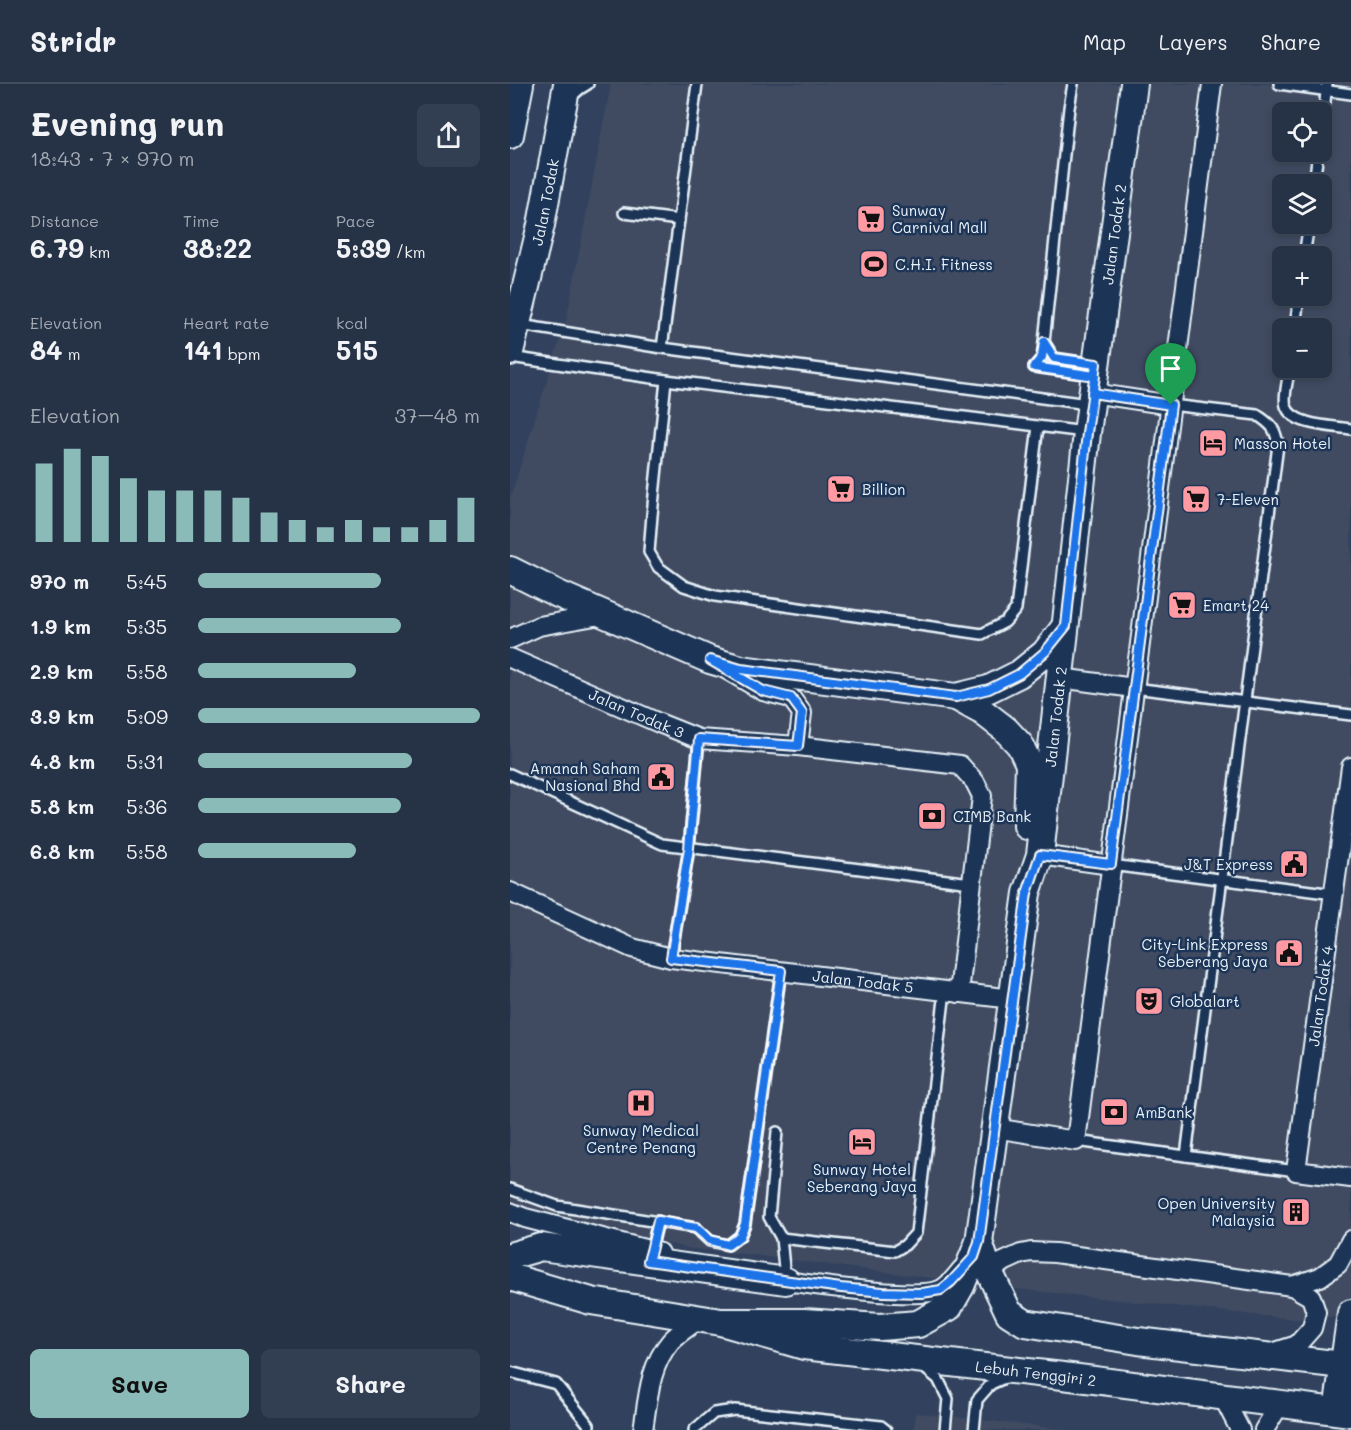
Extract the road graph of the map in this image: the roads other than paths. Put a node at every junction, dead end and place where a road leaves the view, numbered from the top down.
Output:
1 (520, 84) edge
2 (567, 84) edge
3 (588, 84) edge
4 (697, 84) edge
5 (1073, 84) edge
6 (1134, 84) edge
7 (1212, 84) edge
8 (1279, 84) edge
9 (1327, 87) edge
10 (1351, 94) edge
11 (1325, 102) edge
12 (561, 116) junction
13 (510, 135) edge
14 (624, 213) dead end
15 (679, 220) junction
16 (516, 325) junction
17 (1044, 342) junction
18 (662, 348) junction
19 (510, 352) edge
20 (510, 357) edge
21 (1289, 378) edge
22 (666, 380) junction
23 (1094, 384) junction
24 (1171, 405) junction
25 (1038, 426) junction
26 (1351, 429) edge
27 (1087, 433) junction
28 (510, 570) edge
29 (606, 614) junction
30 (1066, 626) junction
31 (510, 639) edge
32 (510, 658) edge
33 (710, 660) junction
34 (1060, 678) junction
35 (1134, 688) junction
36 (956, 697) junction
37 (1245, 701) junction
38 (1351, 715) edge
39 (699, 739) junction
40 (798, 746) junction
41 (1351, 767) edge
42 (510, 774) edge
43 (689, 848) junction
44 (1040, 855) junction
45 (1111, 864) junction
46 (1222, 879) junction
47 (971, 883) junction
48 (510, 892) edge
49 (1027, 893) junction
50 (1334, 894) junction
51 (671, 958) junction
52 (781, 971) junction
53 (952, 992) junction
54 (1012, 999) junction
55 (994, 1128) junction
56 (777, 1131) dead end
57 (1076, 1140) junction
58 (1186, 1156) junction
59 (1296, 1171) junction
60 (1351, 1178) edge
61 (510, 1190) edge
62 (510, 1212) edge
63 (658, 1221) junction
64 (781, 1238) junction
65 (1351, 1240) edge
66 (510, 1256) edge
67 (649, 1256) junction
68 (980, 1256) junction
69 (510, 1277) edge
70 (786, 1281) junction
71 (1292, 1286) junction
72 (1351, 1313) edge
73 (710, 1320) junction
74 (1268, 1355) junction
75 (915, 1359) junction
76 (1347, 1365) edge
77 (1019, 1371) junction
78 (510, 1372) edge
79 (1223, 1397) junction
80 (1281, 1404) junction
81 (1344, 1412) edge
82 (588, 1430) edge
83 (643, 1430) edge
84 (694, 1430) edge
85 (886, 1430) edge
86 (945, 1430) edge
87 (974, 1430) edge
88 (1240, 1430) edge
89 (1264, 1430) edge

1 - 13 main road
2 - 12 main road, Jalan Todak
3 - 12 lane
4 - 15 lane
5 - 17 lane
6 - 23 main road, Jalan Todak 2
7 - 24 street
8 - 9 lane
9 - 10 lane
9 - 11 lane
12 - 16 main road, Jalan Todak
14 - 15 lane
15 - 18 lane
16 - 18 lane
16 - 19 main road, Jalan Todak
17 - 23 lane
17 - 23 lane
18 - 23 lane
20 - 22 lane
21 - 26 lane
22 - 25 lane
22 - 25 lane
23 - 24 street
23 - 27 main road, Jalan Todak 2
24 - 35 street
24 - 37 lane
25 - 27 lane
27 - 30 main road, Jalan Todak 2
28 - 29 main road
29 - 31 street
29 - 33 main road
30 - 34 main road, Jalan Todak 2
30 - 36 main road
32 - 39 street, Jalan Todak 3
33 - 36 main road
33 - 40 street
34 - 35 street
34 - 44 main road, Jalan Todak 2
35 - 37 lane
35 - 45 street
36 - 49 main road
37 - 38 lane
37 - 46 lane
39 - 40 street, Jalan Todak 3
39 - 43 lane
40 - 47 street, Jalan Todak 3
41 - 50 street, Jalan Todak 4
42 - 43 lane
43 - 47 lane
43 - 51 lane
44 - 45 street
44 - 49 main road, Jalan Todak 2
45 - 46 lane
45 - 57 street
46 - 50 lane
46 - 58 lane
47 - 53 street
48 - 51 street, Jalan Todak 5
49 - 54 main road, Jalan Todak 2
50 - 59 street, Jalan Todak 4
51 - 52 street, Jalan Todak 5
52 - 53 street, Jalan Todak 5
52 - 63 lane
53 - 54 street, Jalan Todak 5
53 - 64 lane
54 - 55 main road, Jalan Todak 2
55 - 57 street
55 - 68 main road, Jalan Todak 2
56 - 64 lane
57 - 58 lane
58 - 59 lane
59 - 60 street
61 - 63 lane
62 - 67 street
63 - 67 lane
64 - 70 lane
65 - 71 street
66 - 67 main road
67 - 70 main road
68 - 70 street
68 - 71 street
68 - 73 main road, Lebuh Tenggiri 2
68 - 74 main road
69 - 73 main road, Lebuh Tenggiri 2
71 - 74 street
72 - 76 main road
73 - 75 main road, Lebuh Tenggiri 2
73 - 83 street
74 - 76 main road
75 - 77 main road, Lebuh Tenggiri 2
75 - 86 lane
76 - 81 main road
77 - 79 main road, Lebuh Tenggiri 2
77 - 87 lane
78 - 82 lane
79 - 80 main road, Lebuh Tenggiri 2
79 - 88 street
80 - 81 main road, Lebuh Tenggiri 2
80 - 89 street
84 - 85 lane

